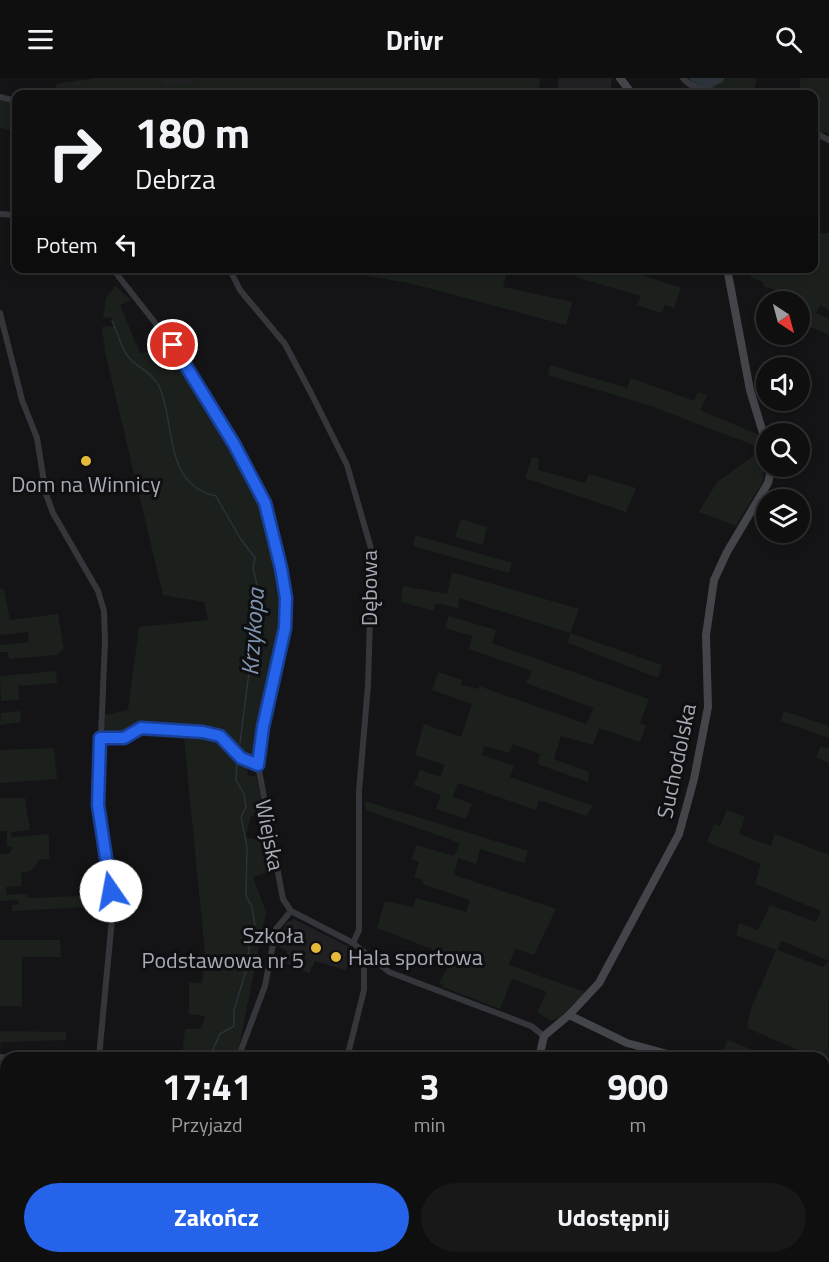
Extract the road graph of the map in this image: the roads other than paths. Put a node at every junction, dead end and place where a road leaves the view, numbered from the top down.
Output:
1 (683, 78) edge
2 (720, 90) edge
3 (116, 273) edge
4 (232, 273) edge
5 (729, 273) edge
6 (0, 313) edge
7 (760, 423) edge
8 (769, 477) edge
9 (100, 738) junction
10 (258, 765) junction
11 (291, 911) junction
12 (352, 943) junction
13 (364, 953) junction
14 (569, 1015) junction
15 (544, 1036) junction
16 (99, 1052) edge
17 (240, 1052) edge
18 (348, 1052) edge
19 (540, 1052) edge
20 (661, 1052) edge

1 - 2 street
3 - 10 street, Wiejska
4 - 12 street, Dębowa
5 - 7 street
6 - 9 street
8 - 14 street, Suchodolska
9 - 10 street
9 - 16 street
10 - 11 street, Wiejska
11 - 12 street
11 - 17 street
12 - 13 street
13 - 15 street
13 - 18 street
14 - 15 street, Suchodolska
14 - 20 street
15 - 19 street

